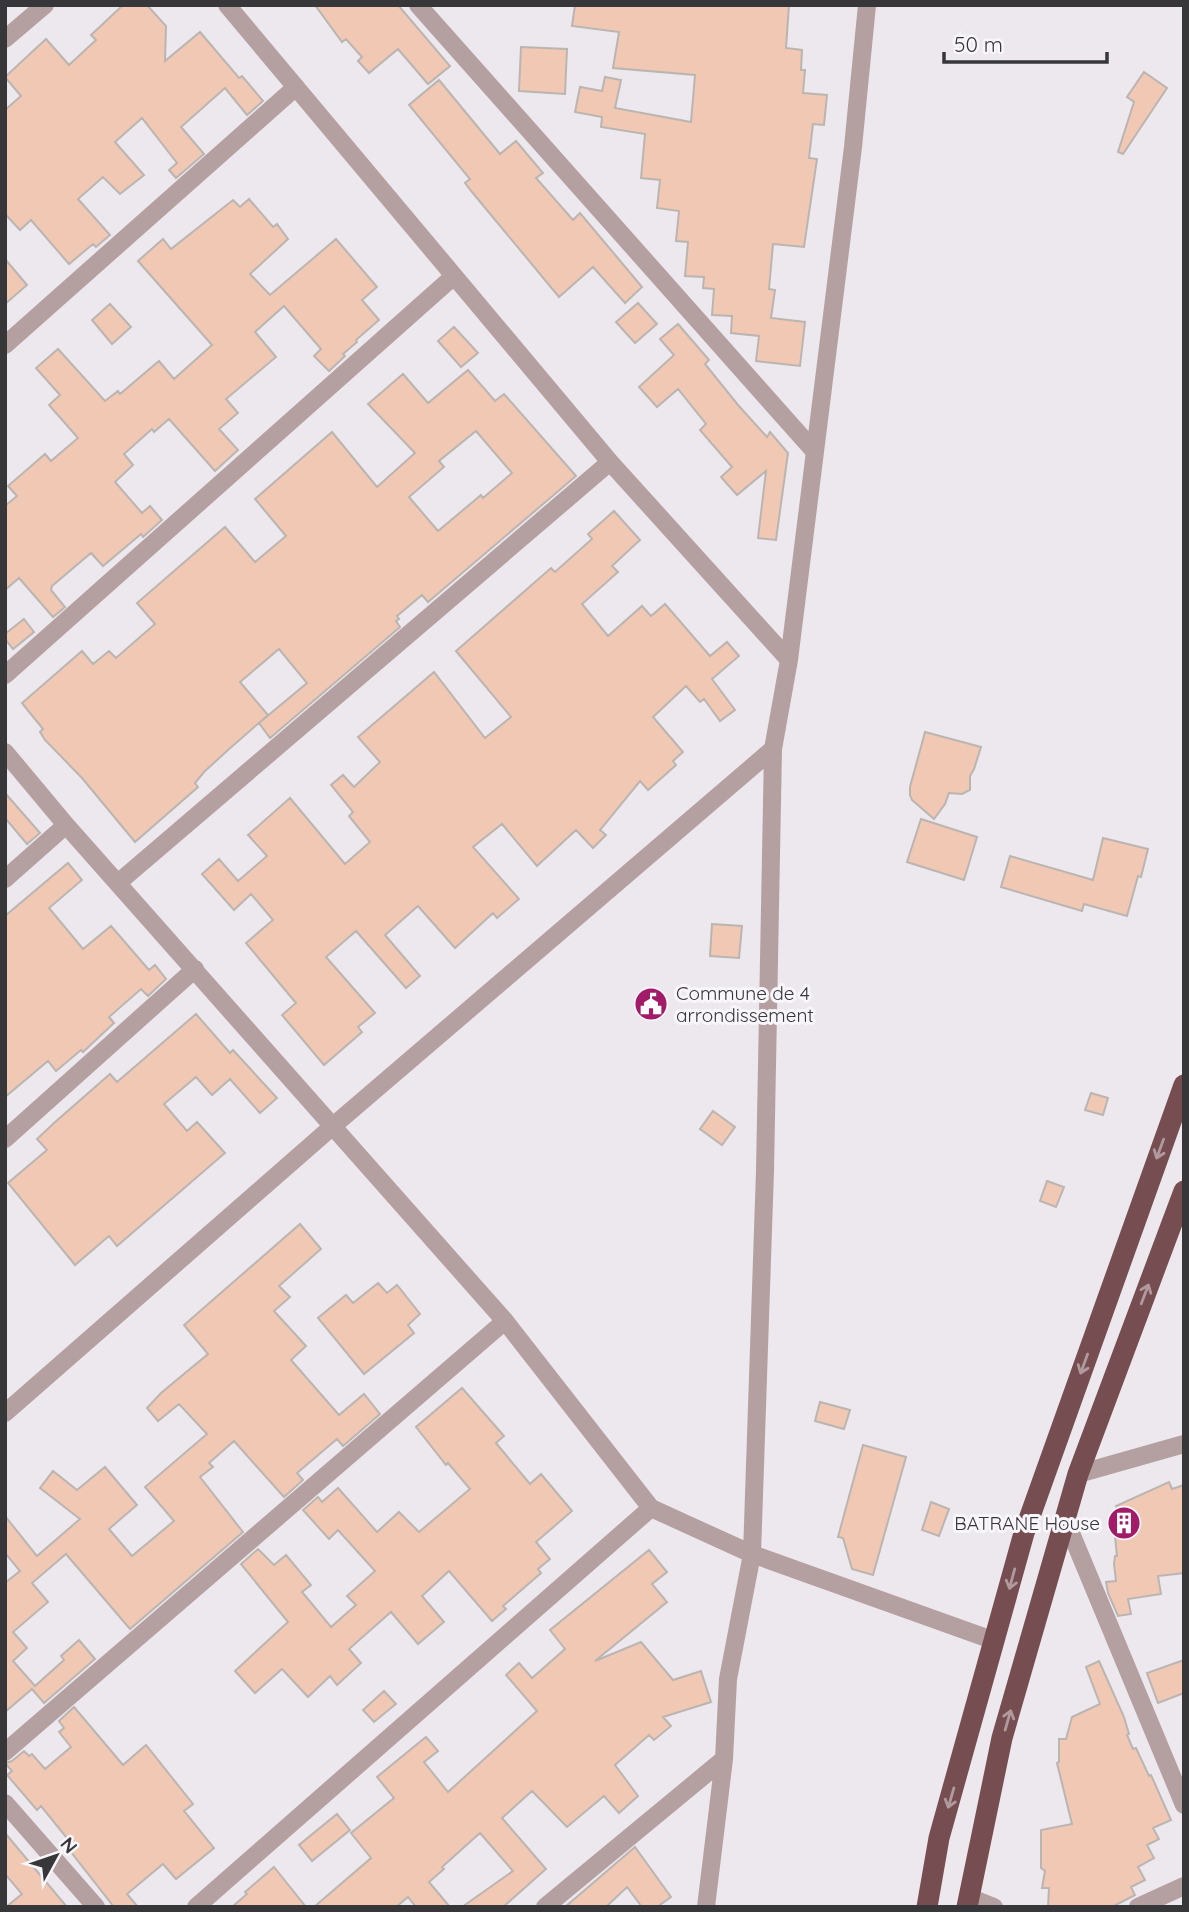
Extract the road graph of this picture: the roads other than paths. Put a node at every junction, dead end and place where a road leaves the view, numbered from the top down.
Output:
1 (46, 5) edge
2 (227, 5) edge
3 (418, 5) edge
4 (867, 5) edge
5 (5, 39) edge
6 (296, 87) junction
7 (454, 276) junction
8 (5, 345) edge
9 (814, 452) junction
10 (610, 462) junction
11 (789, 660) junction
12 (5, 675) edge
13 (773, 750) junction
14 (5, 752) edge
15 (66, 825) junction
16 (5, 879) edge
17 (119, 882) junction
18 (195, 969) junction
19 (1184, 1085) edge
20 (333, 1126) junction
21 (5, 1139) edge
22 (1184, 1191) edge
23 (505, 1321) junction
24 (5, 1413) edge
25 (1184, 1444) edge
26 (1078, 1474) junction
27 (651, 1508) junction
28 (1066, 1521) junction
29 (752, 1554) junction
30 (995, 1641) junction
31 (5, 1752) edge
32 (723, 1759) junction
33 (5, 1803) edge
34 (1184, 1805) edge
35 (1184, 1886) edge
36 (968, 1902) edge
37 (96, 1907) edge
38 (197, 1907) edge
39 (545, 1907) edge
40 (706, 1907) edge
41 (928, 1907) edge
42 (994, 1907) edge
43 (1138, 1907) edge

1 - 5 street
2 - 6 street
3 - 9 street
4 - 9 street
6 - 7 street
6 - 8 street
7 - 10 street
7 - 12 street
9 - 11 street
10 - 11 street
10 - 17 street
11 - 13 street
13 - 20 street
13 - 29 street
14 - 15 street
15 - 16 street
15 - 17 street
17 - 18 street
18 - 20 street
18 - 21 street
19 -> 30 highway
20 - 23 street
20 - 24 street
26 -> 22 highway
23 - 27 street
23 - 31 street
25 - 26 street
26 - 28 highway
27 - 29 street
27 - 38 street
28 - 34 street
36 -> 28 highway
29 - 30 street
29 - 32 street
30 -> 41 highway
32 - 39 street
32 - 40 street
33 - 37 street
35 - 43 street
36 - 42 street

